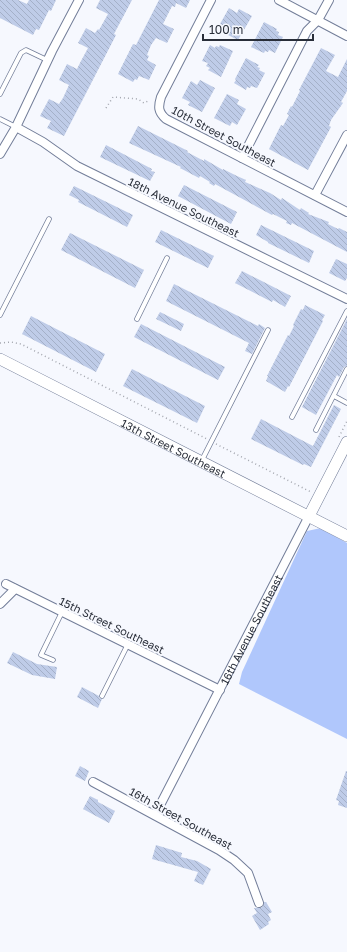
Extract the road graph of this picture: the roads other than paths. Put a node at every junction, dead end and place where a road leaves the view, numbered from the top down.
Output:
1 (79, 0) edge
2 (211, 0) edge
3 (279, 0) edge
4 (329, 0) edge
5 (318, 20) junction
6 (347, 36) edge
7 (48, 60) junction
8 (0, 94) edge
9 (0, 119) edge
10 (16, 127) junction
11 (347, 135) edge
12 (0, 154) edge
13 (242, 158) junction
14 (315, 196) junction
15 (347, 212) edge
16 (49, 219) dead end
17 (167, 258) dead end
18 (347, 299) edge
19 (347, 311) edge
20 (0, 314) edge
21 (137, 319) dead end
22 (268, 330) dead end
23 (0, 359) edge
24 (347, 369) edge
25 (334, 396) junction
26 (347, 402) edge
27 (292, 417) dead end
28 (316, 430) dead end
29 (347, 442) edge
30 (201, 462) junction
31 (309, 516) junction
32 (347, 536) edge
33 (6, 584) dead end
34 (15, 589) junction
35 (0, 604) edge
36 (62, 612) junction
37 (128, 644) junction
38 (53, 660) dead end
39 (220, 690) junction
40 (102, 696) dead end
41 (93, 782) dead end
42 (155, 815) junction
43 (259, 904) dead end

1 - 7 street
2 - 13 street, 10th Street Southeast
3 - 5 street
4 - 5 street
5 - 6 street
5 - 13 street
7 - 8 lane
7 - 10 street
9 - 10 lane
10 - 12 street
10 - 18 street, 18th Avenue Southeast
11 - 14 street
13 - 14 street, 10th Street Southeast
14 - 15 street, 10th Street Southeast
16 - 20 lane
17 - 21 lane
19 - 27 lane
22 - 30 lane
23 - 30 street, 13th Street Southeast
24 - 25 lane
25 - 26 lane
25 - 28 lane
29 - 31 street, 16th Avenue Southeast
30 - 31 street, 13th Street Southeast
31 - 32 street, 13th Street Southeast
31 - 39 street, 16th Avenue Southeast
33 - 34 street
34 - 35 street
34 - 36 street, 15th Street Southeast
36 - 37 street, 15th Street Southeast
36 - 38 lane
37 - 39 street, 15th Street Southeast
37 - 40 lane
39 - 42 street, 16th Avenue Southeast
41 - 42 street, 16th Street Southeast
42 - 43 street, 16th Street Southeast

